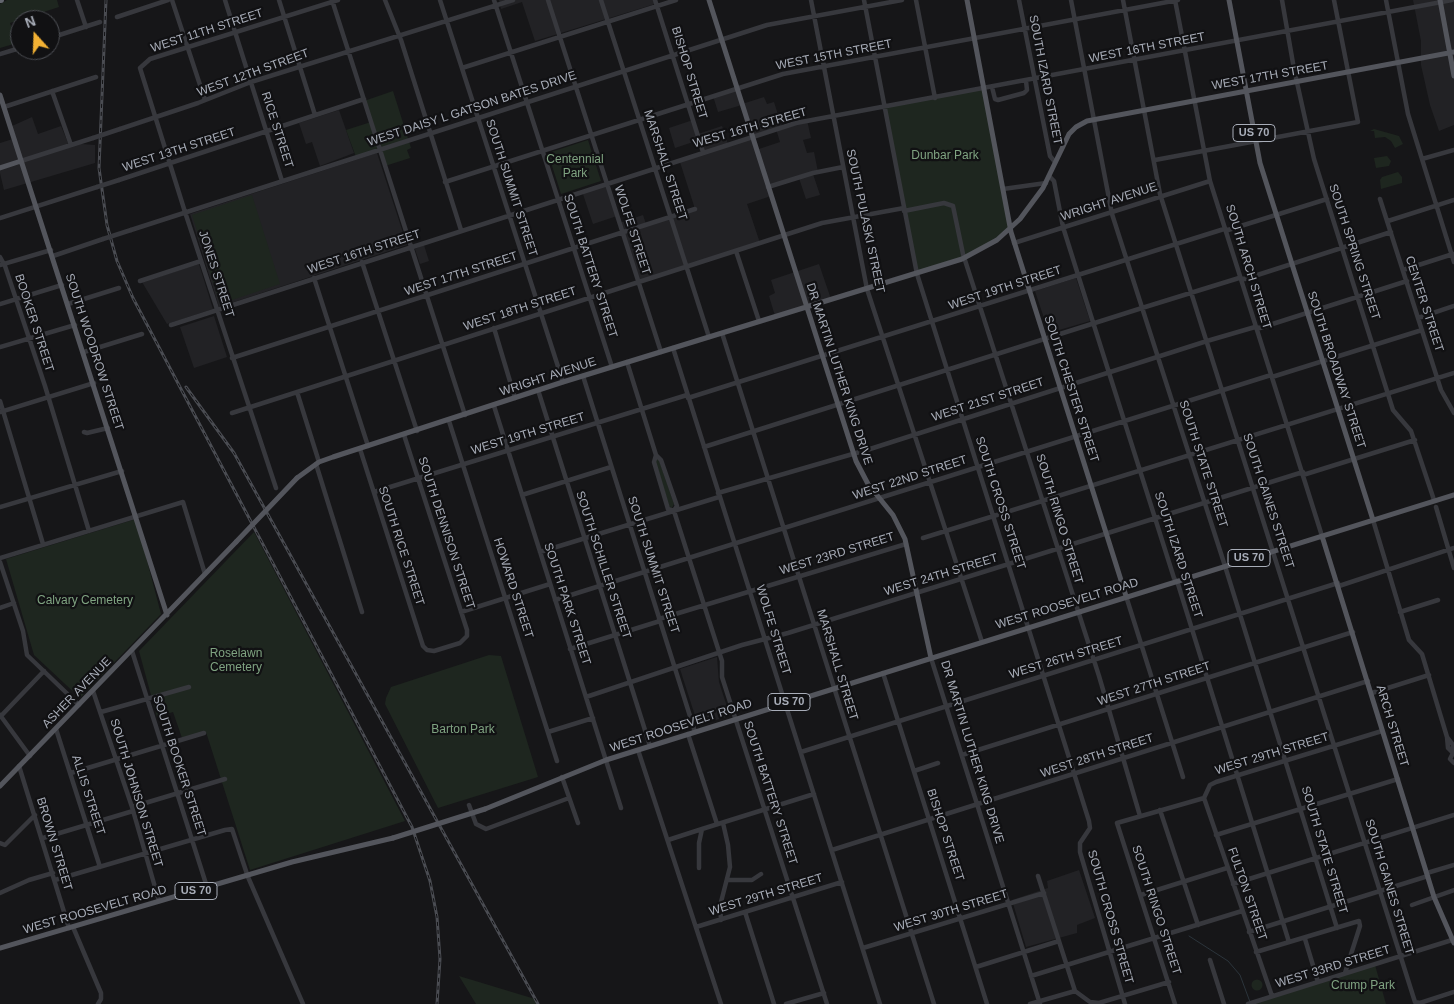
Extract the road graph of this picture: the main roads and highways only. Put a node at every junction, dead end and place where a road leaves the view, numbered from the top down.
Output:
1 (709, 0) edge
2 (967, 0) edge
3 (1229, 0) edge
4 (1440, 1) edge
5 (1452, 52) edge
6 (1454, 76) edge
7 (1246, 91) junction
8 (0, 95) edge
9 (3, 114) edge
10 (21, 161) junction
11 (0, 168) edge
12 (1046, 183) joint
13 (1011, 229) junction
14 (806, 307) junction
15 (1454, 494) edge
16 (1373, 520) junction
17 (1322, 536) junction
18 (1126, 596) junction
19 (167, 615) junction
20 (932, 658) junction
21 (0, 786) edge
22 (1453, 941) edge
23 (0, 948) edge

1 - 14 main road, DR MARTIN LUTHER KING DRIVE
2 - 13 main road, SOUTH CHESTER STREET
3 - 7 main road, SOUTH BROADWAY STREET / US 70
4 - 5 main road
5 - 6 main road
5 - 7 main road, WEST 17TH STREET
7 - 12 main road, WEST 17TH STREET
7 - 16 main road, SOUTH BROADWAY STREET / US 70
8 - 9 main road, SOUTH WOODROW STREET
9 - 10 main road, SOUTH WOODROW STREET
10 - 11 main road, WEST 12TH STREET
10 - 19 main road, SOUTH WOODROW STREET
12 - 13 main road, WRIGHT AVENUE
13 - 14 main road, WRIGHT AVENUE
13 - 18 main road, SOUTH CHESTER STREET
14 - 19 main road, WRIGHT AVENUE, bridge
14 - 20 main road, DR MARTIN LUTHER KING DRIVE
15 - 16 main road, WEST ROOSEVELT ROAD
16 - 17 main road, WEST ROOSEVELT ROAD / US 70
17 - 18 main road, WEST ROOSEVELT ROAD / US 70
17 - 22 main road, ARCH STREET
18 - 20 main road, WEST ROOSEVELT ROAD / US 70
19 - 21 main road, ASHER AVENUE
20 - 23 main road, WEST ROOSEVELT ROAD / US 70, bridge

